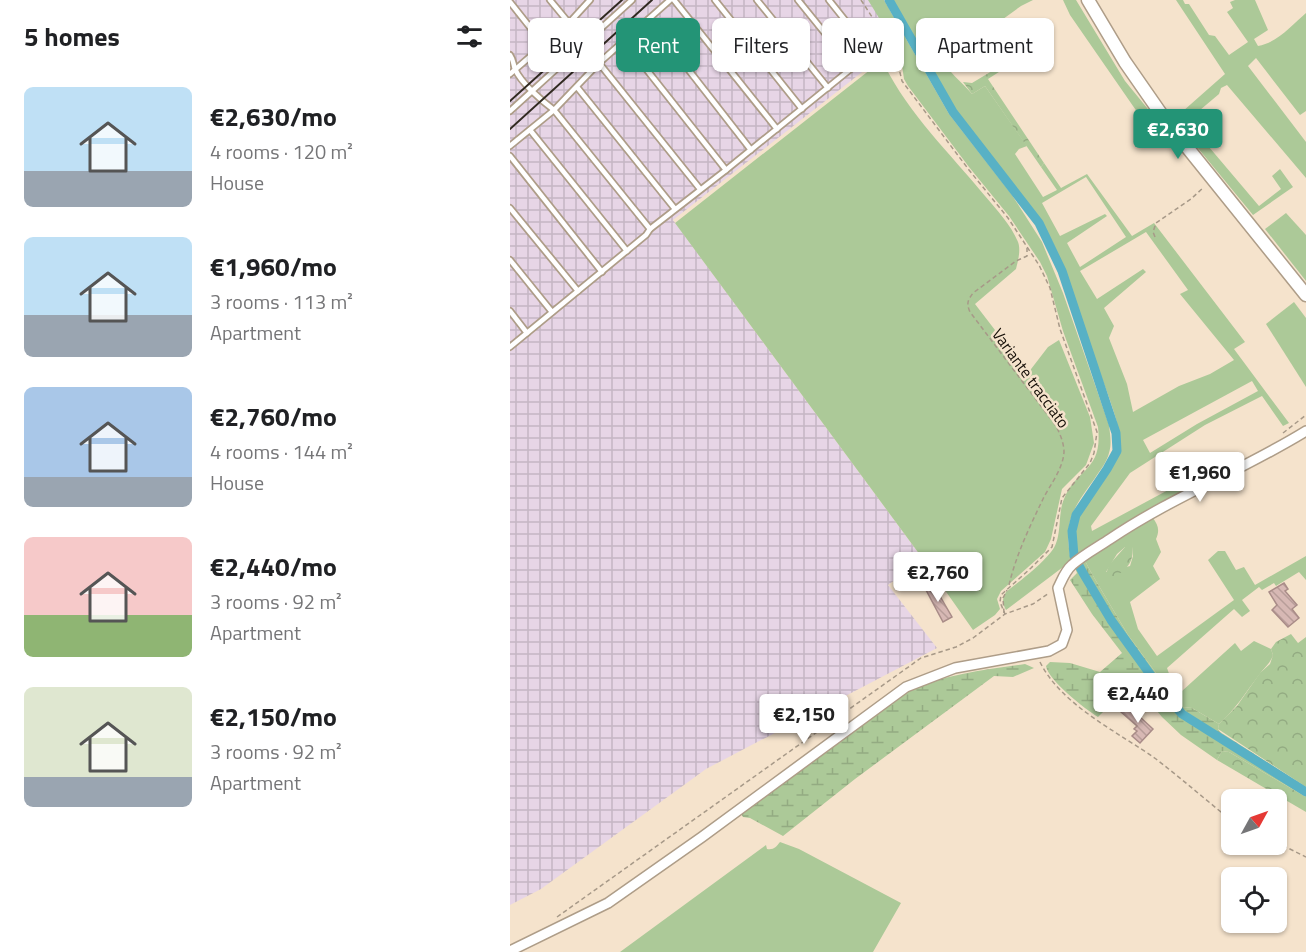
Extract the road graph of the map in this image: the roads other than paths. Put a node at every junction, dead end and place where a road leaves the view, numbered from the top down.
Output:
1 (550, 0) edge
2 (590, 0) edge
3 (632, 0) edge
4 (669, 0) edge
5 (674, 0) edge
6 (715, 0) edge
7 (757, 0) edge
8 (798, 0) edge
9 (829, 0) edge
10 (1088, 0) edge
11 (510, 2) edge
12 (565, 18) edge
13 (574, 18) edge
14 (650, 18) edge
15 (843, 18) edge
16 (528, 25) edge
17 (822, 30) edge
18 (616, 48) edge
19 (510, 56) edge
20 (528, 58) edge
21 (604, 59) edge
22 (515, 69) junction
23 (604, 69) edge
24 (591, 72) edge
25 (649, 72) edge
26 (690, 72) edge
27 (848, 72) edge
28 (510, 74) edge
29 (577, 87) junction
30 (828, 88) junction
31 (533, 90) junction
32 (802, 109) junction
33 (554, 110) junction
34 (510, 111) edge
35 (777, 129) junction
36 (530, 130) junction
37 (510, 146) edge
38 (751, 150) junction
39 (510, 156) edge
40 (726, 170) junction
41 (700, 189) junction
42 (510, 208) edge
43 (675, 209) junction
44 (650, 229) junction
45 (627, 250) junction
46 (510, 260) edge
47 (602, 272) junction
48 (578, 291) junction
49 (1306, 294) edge
50 (510, 311) edge
51 (552, 312) junction
52 (527, 333) junction
53 (510, 347) edge
54 (1306, 431) edge
55 (510, 951) edge

1 - 12 lane
2 - 13 lane
3 - 31 lane
4 - 14 lane
5 - 35 lane
6 - 32 lane
7 - 30 lane
8 - 17 lane
9 - 15 lane
10 - 49 main road
11 - 16 lane
18 - 21 lane
19 - 22 lane
20 - 22 lane
22 - 28 lane
22 - 31 lane
23 - 41 lane
24 - 29 lane
25 - 40 lane
26 - 38 lane
27 - 30 lane
29 - 33 lane
29 - 43 lane
30 - 32 lane
31 - 33 lane
31 - 34 lane
32 - 35 lane
33 - 36 lane
33 - 44 lane
35 - 38 lane
36 - 37 lane
36 - 45 lane
38 - 40 lane
39 - 47 lane
40 - 41 lane
41 - 43 lane
42 - 48 lane
43 - 44 lane
44 - 45 lane
45 - 47 lane
46 - 51 lane
47 - 48 lane
48 - 51 lane
50 - 52 lane
51 - 52 lane
52 - 53 lane
54 - 55 street

